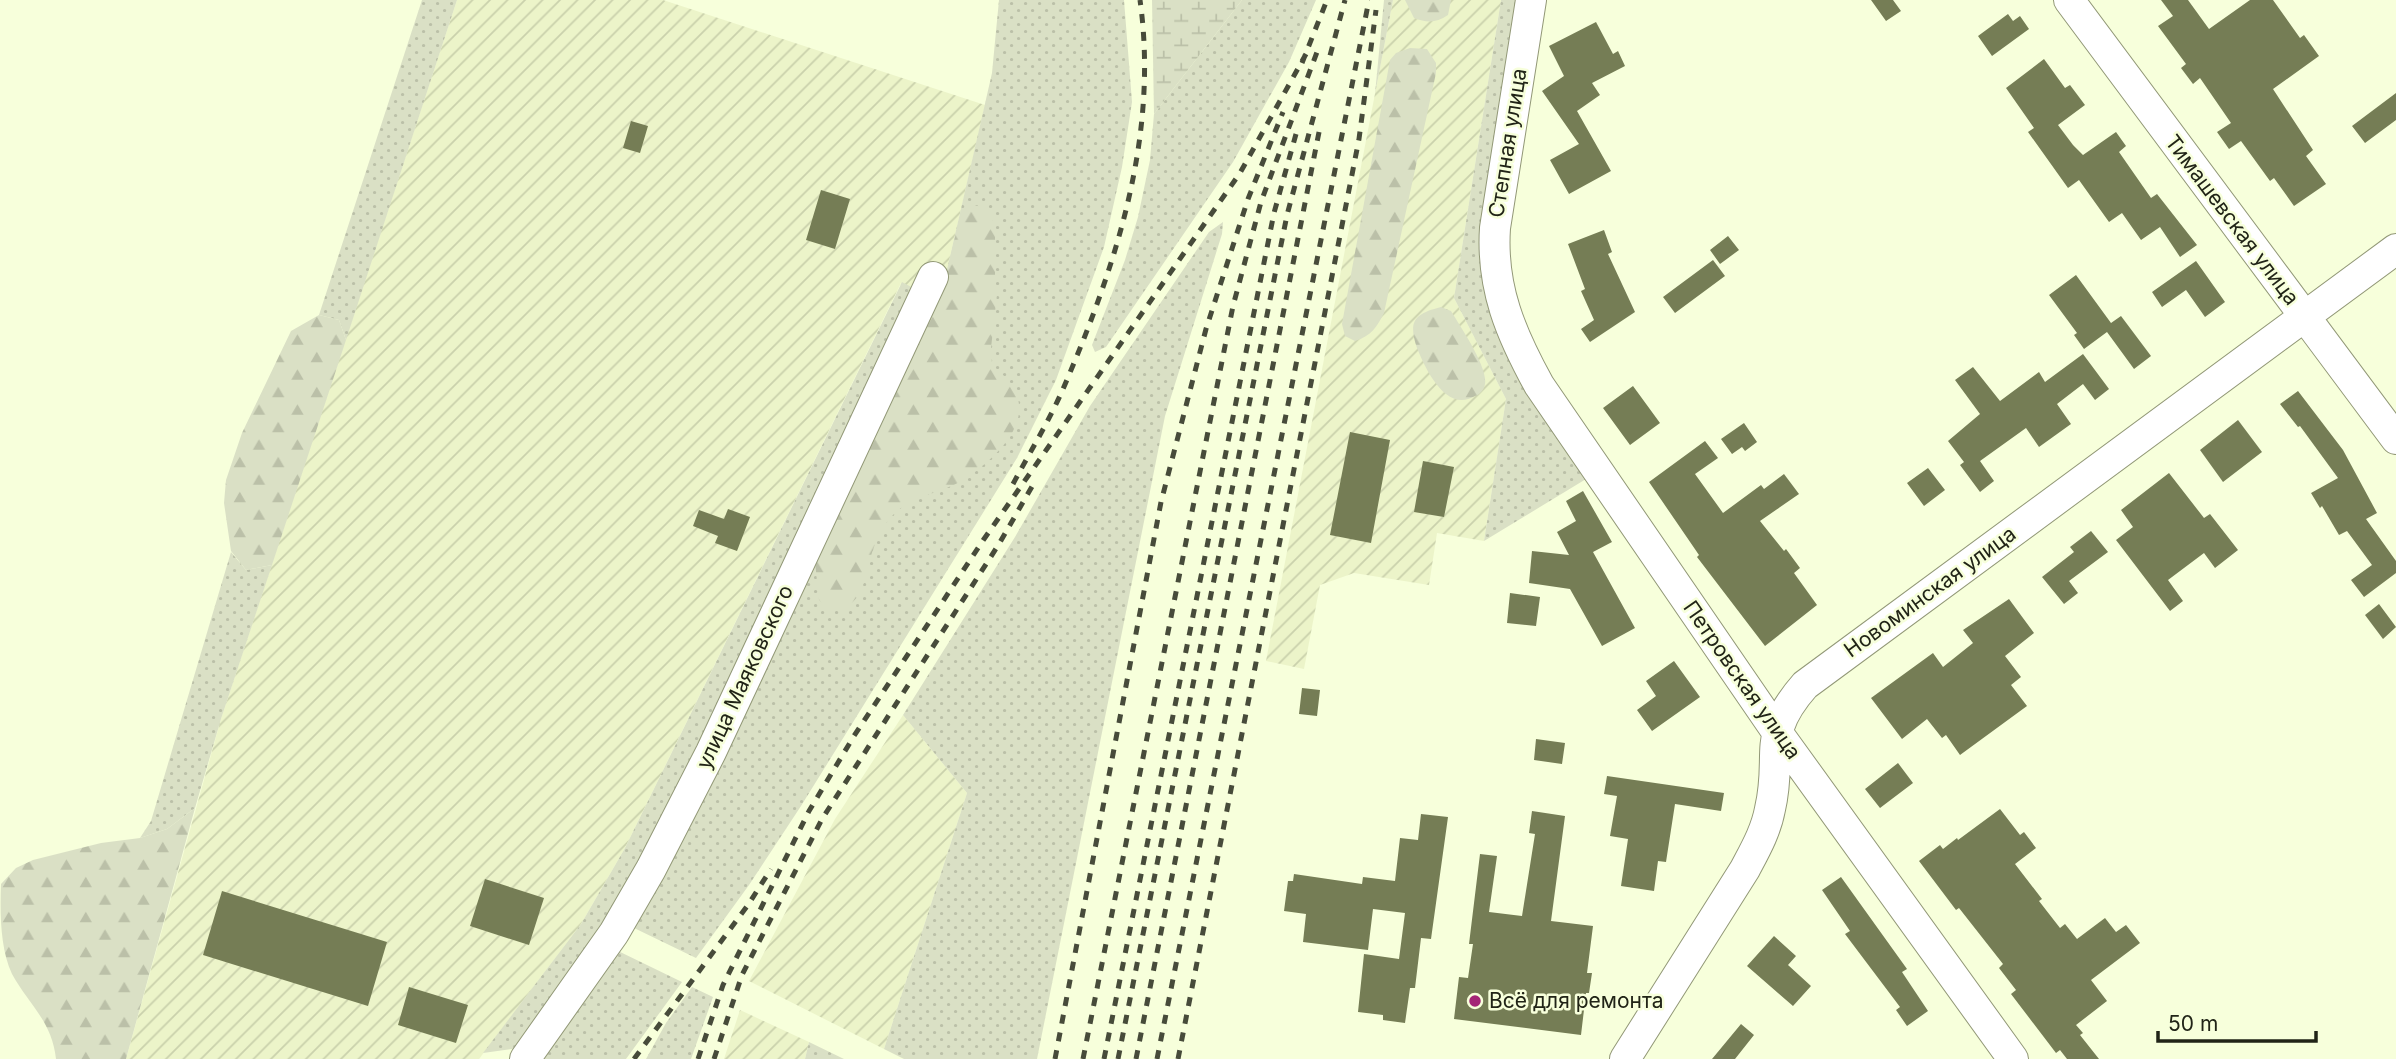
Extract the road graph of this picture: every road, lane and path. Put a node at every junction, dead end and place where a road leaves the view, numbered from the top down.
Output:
1 (1531, 0) edge
2 (2069, 0) edge
3 (2396, 249) edge
4 (933, 277) dead end
5 (1497, 287) joint
6 (2305, 317) junction
7 (2396, 439) edge
8 (1776, 732) junction
9 (525, 1059) edge
10 (1625, 1059) edge
11 (2013, 1059) edge

1 - 5 street, Степная улица
2 - 6 street, Тимашевская улица
3 - 6 street, Новоминская улица
4 - 9 street, улица Маяковского
5 - 8 street, Петровская улица
6 - 7 street, Тимашевская улица
6 - 8 street, Новоминская улица
8 - 10 street, Новоминская улица
8 - 11 street, Петровская улица

